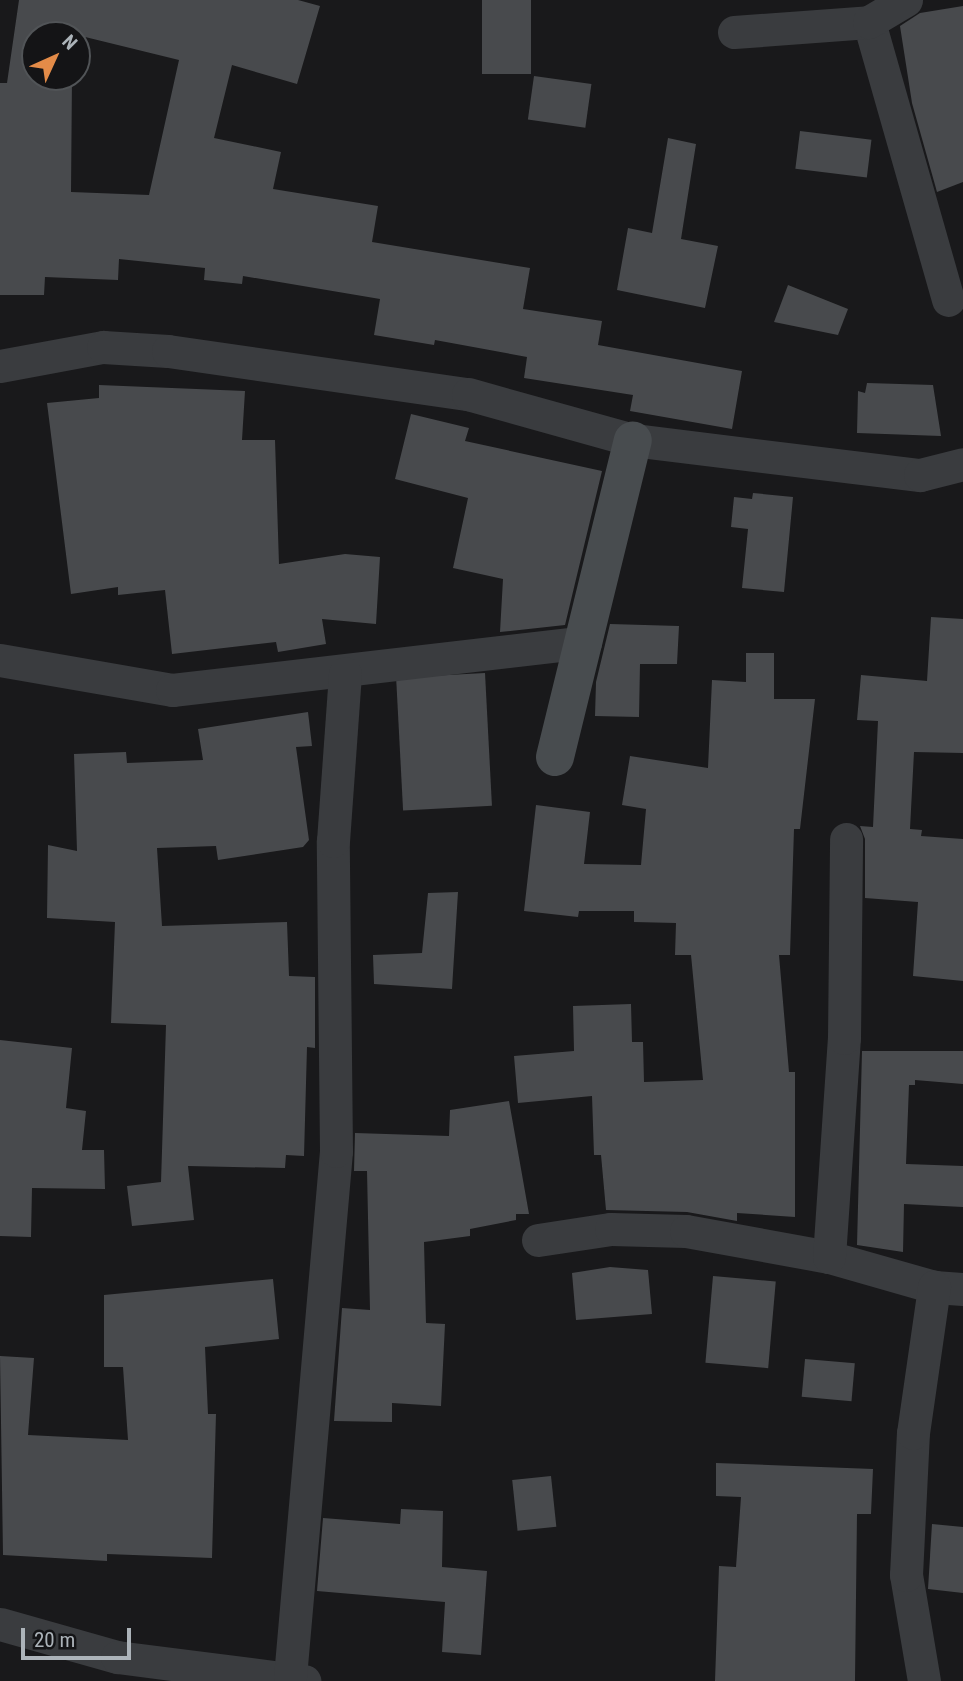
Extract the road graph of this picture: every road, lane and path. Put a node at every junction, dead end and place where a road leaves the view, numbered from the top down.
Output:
1 (906, 0) edge
2 (869, 22) junction
3 (734, 32) dead end
4 (948, 300) dead end
5 (0, 366) edge
6 (633, 440) junction
7 (963, 464) edge
8 (585, 642) junction
9 (0, 660) edge
10 (345, 674) junction
11 (555, 757) dead end
12 (846, 839) dead end
13 (538, 1240) dead end
14 (829, 1257) junction
15 (948, 1288) edge
16 (0, 1624) edge
17 (116, 1669) edge
18 (297, 1679) edge
19 (924, 1681) edge

1 - 2 street
2 - 3 street
2 - 4 street
5 - 6 street
6 - 7 street
6 - 8 street
8 - 10 street
8 - 11 street
9 - 10 street
10 - 18 street
12 - 14 street
13 - 14 street
14 - 15 street
15 - 19 street
16 - 17 street
17 - 18 street

